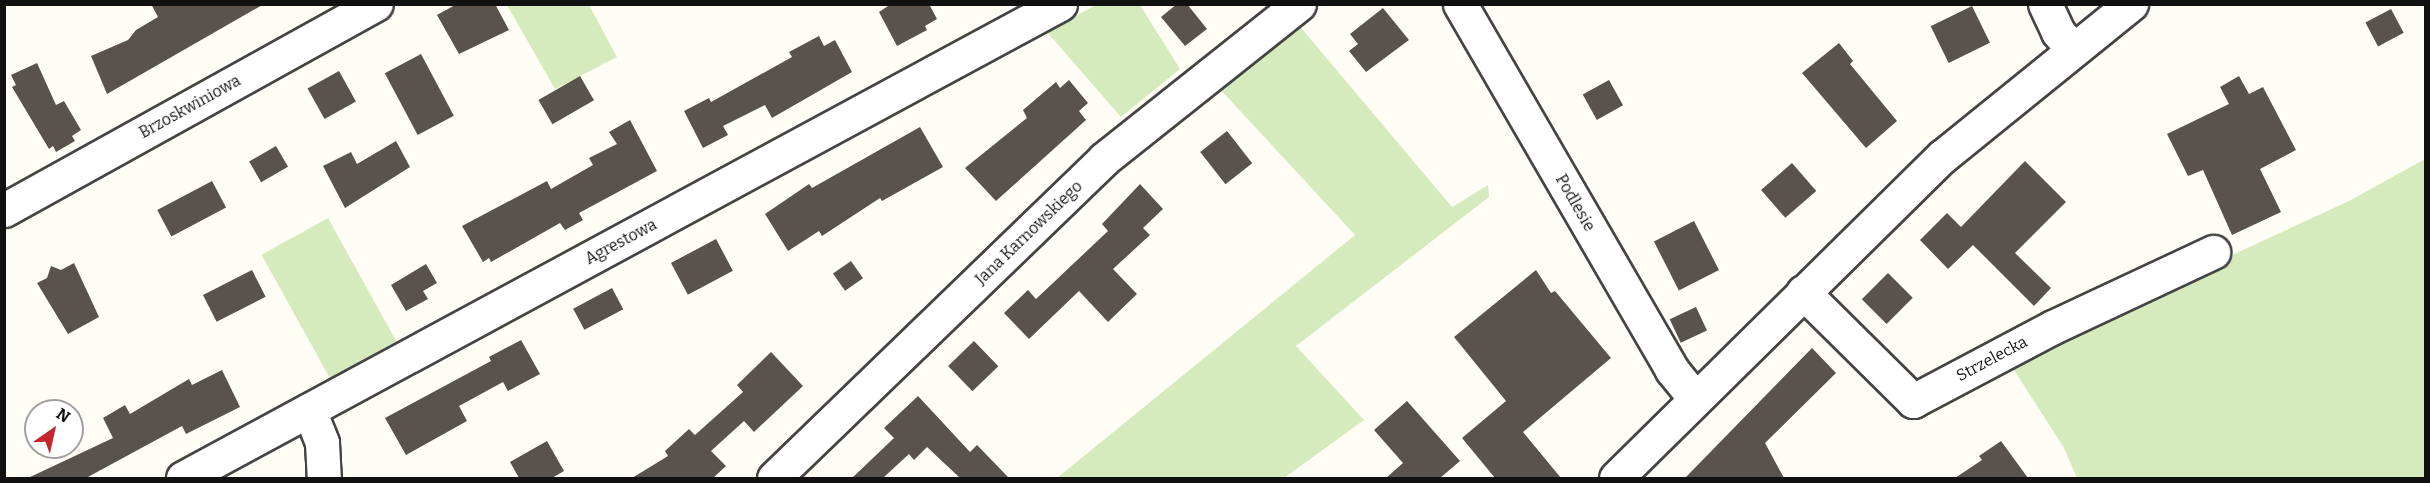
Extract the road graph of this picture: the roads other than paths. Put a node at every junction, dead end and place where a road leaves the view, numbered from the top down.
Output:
1 (376, 4) edge
2 (1060, 4) edge
3 (1299, 4) edge
4 (1460, 4) edge
5 (2045, 4) edge
6 (2131, 4) edge
7 (2072, 48) junction
8 (4, 210) edge
9 (2212, 252) dead end
10 (1803, 292) junction
11 (1695, 398) junction
12 (309, 410) junction
13 (183, 478) edge
14 (324, 478) edge
15 (774, 478) edge
16 (1616, 478) edge

1 - 8 street, Brzoskwiniowa
2 - 12 street, Agrestowa
3 - 15 street, Jana Karnowskiego
4 - 11 street, Podlesie
5 - 7 street
6 - 7 street
7 - 10 street
9 - 10 street, Strzelecka
10 - 11 street
11 - 16 street
12 - 13 street, Agrestowa
12 - 14 street

